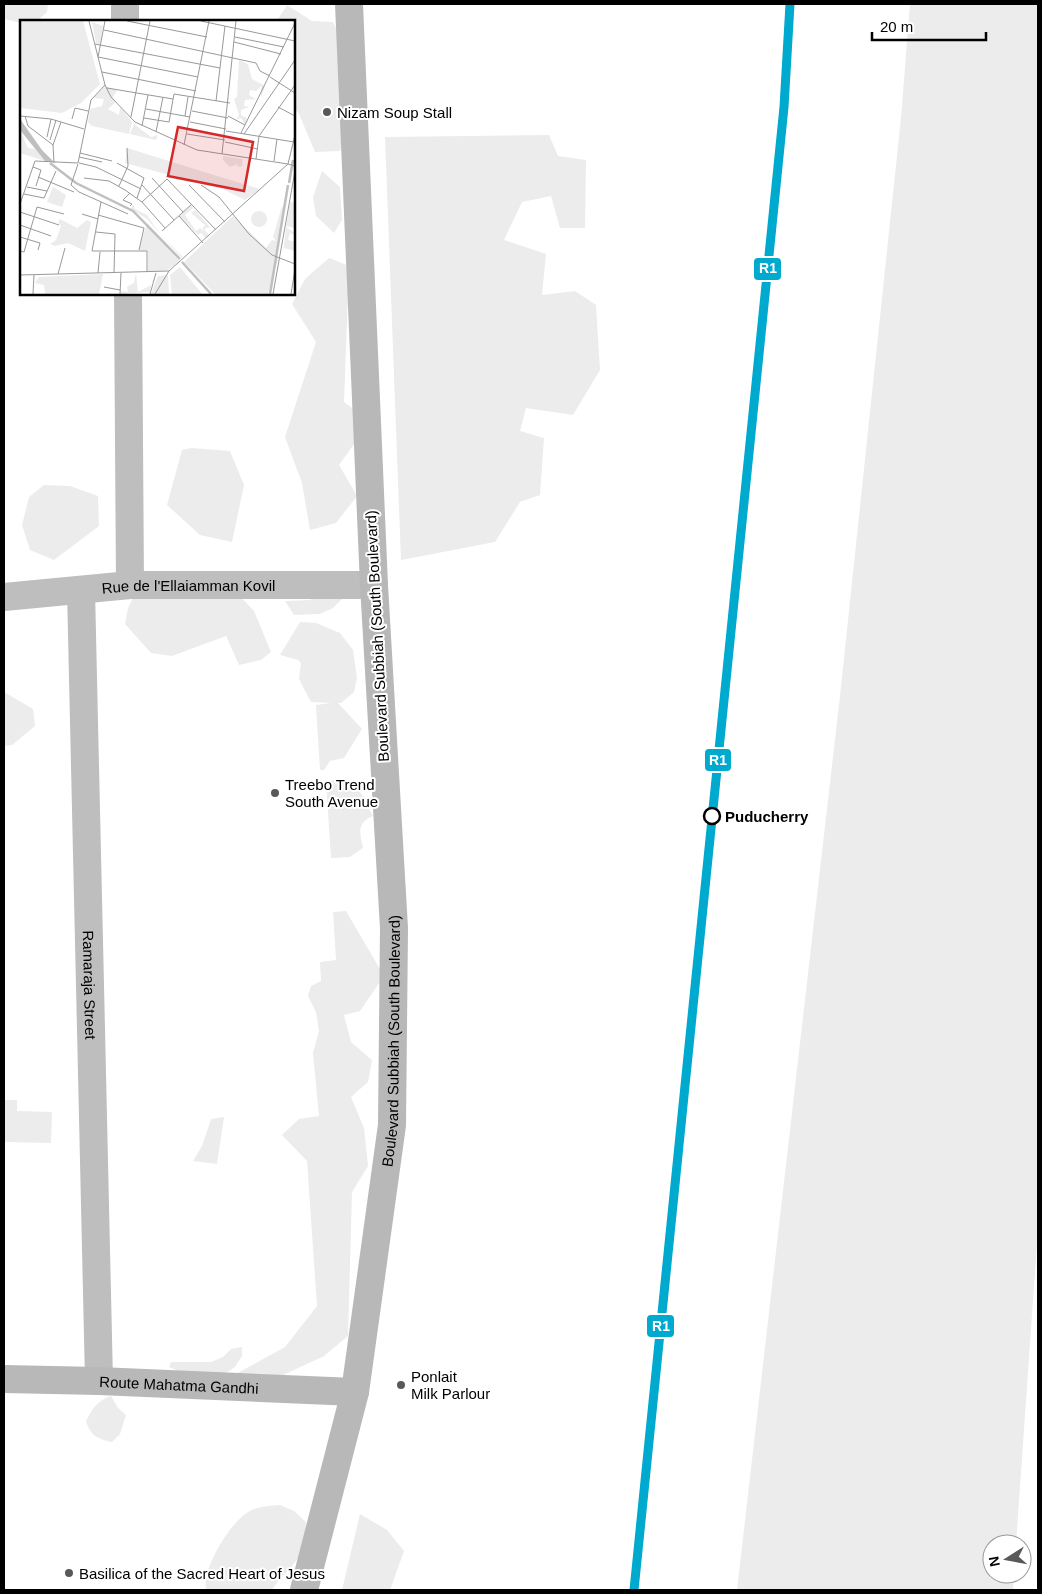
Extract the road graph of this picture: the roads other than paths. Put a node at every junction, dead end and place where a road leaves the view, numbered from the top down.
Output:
1 (125, 4) edge
2 (349, 4) edge
3 (125, 20) edge
4 (128, 295) edge
5 (374, 584) junction
6 (130, 585) junction
7 (81, 590) junction
8 (4, 597) edge
9 (4, 1379) edge
10 (99, 1381) junction
11 (355, 1392) junction
12 (304, 1590) edge

1 - 3 street
2 - 5 main road, Boulevard Subbiah (South Boulevard)
4 - 6 street
5 - 6 street, Rue de l'Ellaiamman Kovil
5 - 11 main road, Boulevard Subbiah (South Boulevard)
6 - 7 street, Rue de l'Ellaiamman Kovil
7 - 8 street, Rue de l'Ellaiamman Kovil
7 - 10 street, Ramaraja Street
9 - 10 main road, Route Mahatma Gandhi
10 - 11 main road, Route Mahatma Gandhi
11 - 12 main road, Boulevard Subbiah (South Boulevard)

